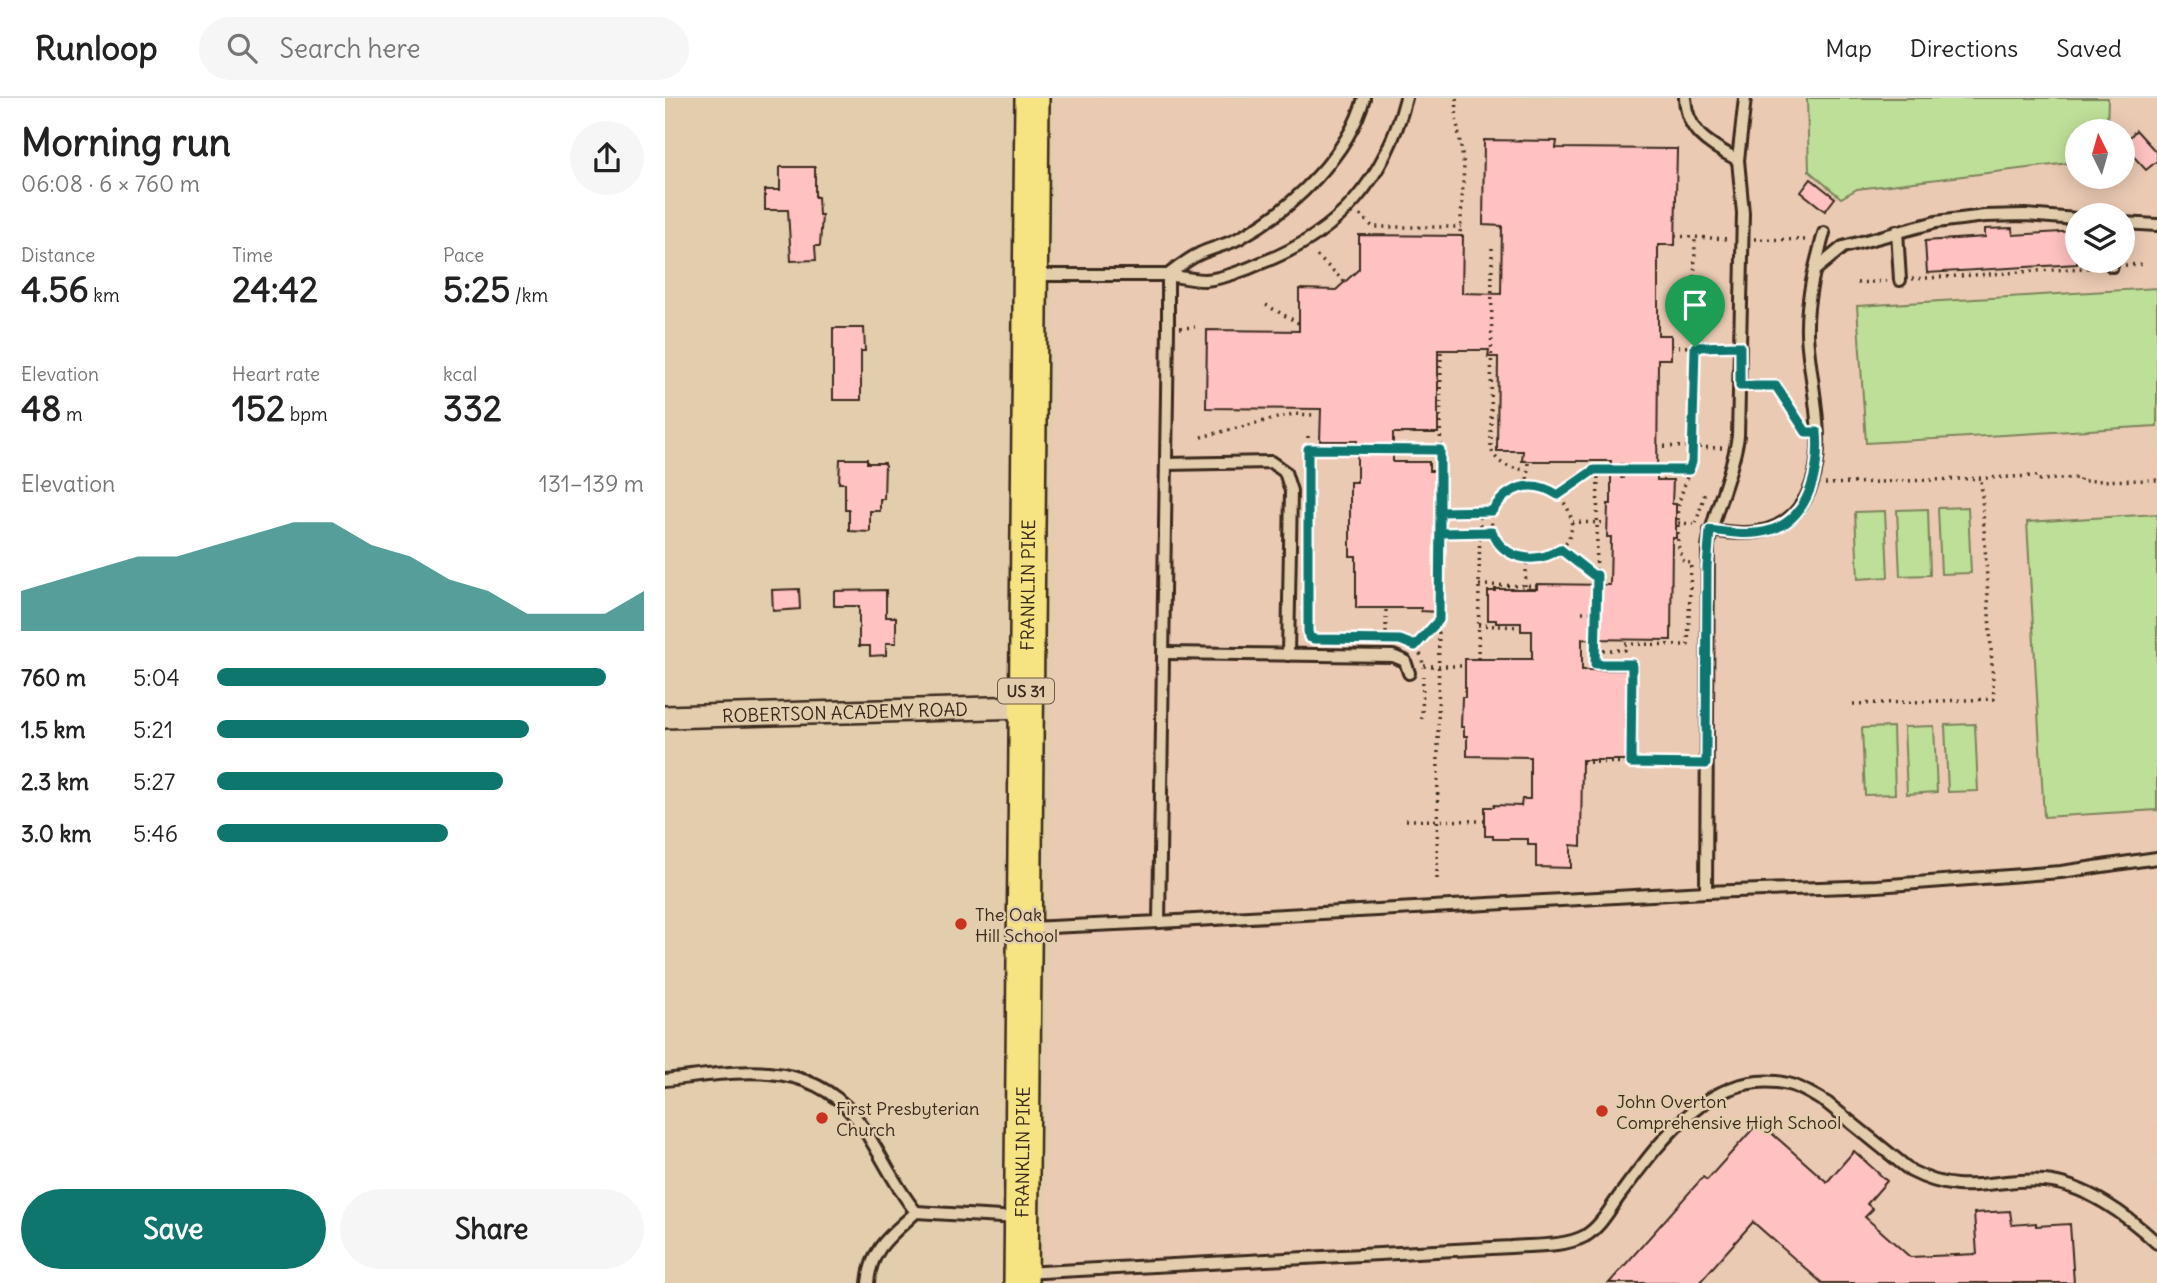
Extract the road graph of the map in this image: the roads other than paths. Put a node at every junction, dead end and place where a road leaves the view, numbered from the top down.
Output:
1 (1032, 98) edge
2 (1364, 98) edge
3 (1406, 98) edge
4 (1685, 98) edge
5 (1745, 98) edge
6 (1738, 160) junction
7 (2065, 218) edge
8 (2135, 224) edge
9 (2157, 225) edge
10 (1897, 232) junction
11 (1824, 233) dead end
12 (1816, 269) junction
13 (1030, 275) junction
14 (1168, 275) junction
15 (1900, 280) road end
16 (1167, 464) junction
17 (1710, 530) junction
18 (1164, 653) junction
19 (1288, 655) junction
20 (1409, 673) dead end
21 (1026, 707) junction
22 (665, 717) edge
23 (2157, 858) edge
24 (1706, 892) junction
25 (1159, 922) junction
26 (1025, 928) junction
27 (665, 1080) edge
28 (916, 1212) junction
29 (1021, 1218) junction
30 (2157, 1243) edge
31 (1021, 1278) edge
32 (868, 1283) edge

1 - 13 main road, FRANKLIN PIKE / US 31
2 - 14 lane
3 - 14 lane
4 - 6 lane
5 - 6 lane
6 - 17 lane
7 - 10 lane
8 - 9 lane
10 - 12 lane
10 - 15 lane
11 - 12 lane
12 - 17 lane
13 - 14 lane
13 - 21 main road, FRANKLIN PIKE / US 31
14 - 16 lane
16 - 18 lane
16 - 19 lane
17 - 24 lane
18 - 19 lane
18 - 25 lane
19 - 20 lane
21 - 22 street, ROBERTSON ACADEMY ROAD
21 - 26 main road, FRANKLIN PIKE / US 31
23 - 24 lane
24 - 25 lane
25 - 26 lane
26 - 29 main road, FRANKLIN PIKE / US 31
27 - 28 lane
28 - 29 lane
28 - 32 lane
29 - 31 main road, FRANKLIN PIKE / US 31
30 - 31 lane

